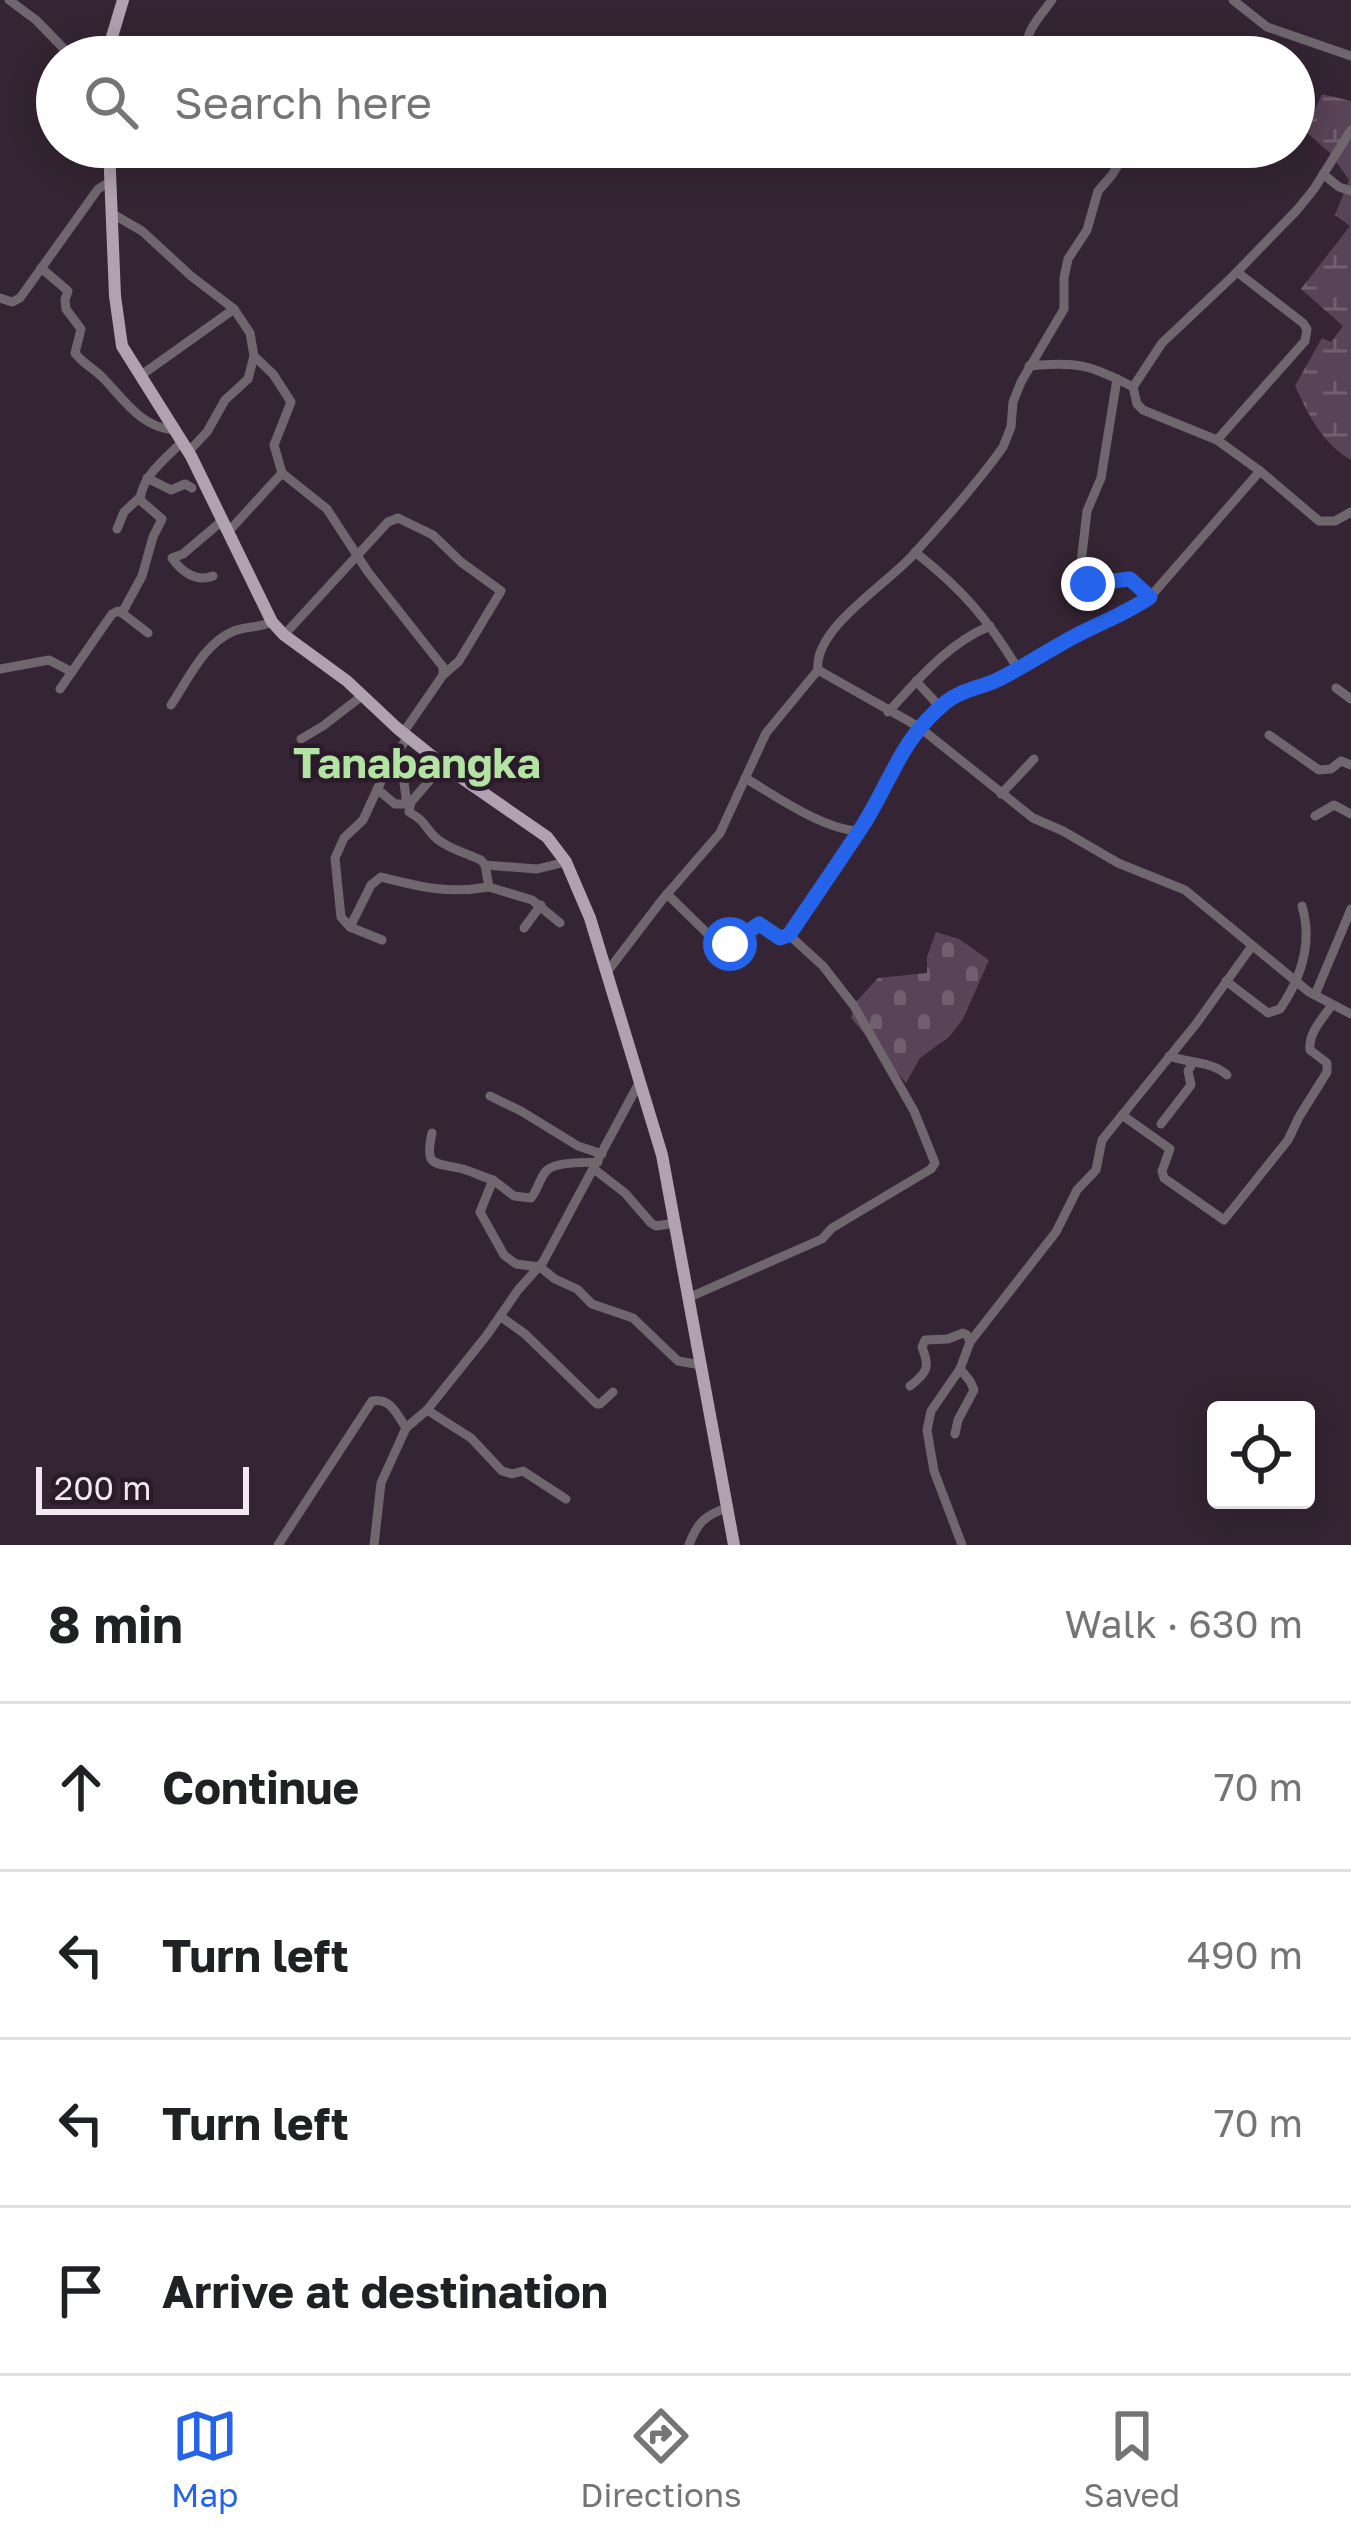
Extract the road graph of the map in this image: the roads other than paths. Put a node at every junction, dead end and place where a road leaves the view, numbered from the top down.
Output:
1 (9, 0) edge
2 (123, 0) edge
3 (1052, 0) edge
4 (1233, 0) edge
5 (51, 36) edge
6 (112, 36) edge
7 (1028, 36) edge
8 (1294, 36) edge
9 (1315, 43) edge
10 (1351, 56) edge
11 (1351, 130) edge
12 (110, 168) edge
13 (1116, 168) edge
14 (1323, 174) junction
15 (111, 181) junction
16 (1351, 191) edge
17 (111, 213) junction
18 (41, 268) junction
19 (1237, 272) junction
20 (0, 298) edge
21 (234, 309) junction
22 (254, 356) junction
23 (1029, 366) junction
24 (140, 376) junction
25 (1118, 379) junction
26 (1133, 387) junction
27 (1217, 440) junction
28 (182, 441) junction
29 (1260, 471) junction
30 (281, 473) junction
31 (147, 478) junction
32 (193, 488) dead end
33 (139, 498) junction
34 (1351, 512) edge
35 (226, 526) junction
36 (116, 529) dead end
37 (916, 552) junction
38 (357, 554) junction
39 (213, 576) dead end
40 (1150, 597) junction
41 (122, 613) junction
42 (272, 622) junction
43 (990, 626) junction
44 (148, 633) dead end
45 (284, 634) junction
46 (0, 669) edge
47 (1018, 669) junction
48 (818, 670) junction
49 (72, 672) junction
50 (443, 675) junction
51 (916, 681) junction
52 (1336, 688) dead end
53 (60, 689) dead end
54 (362, 695) junction
55 (1351, 699) edge
56 (171, 706) dead end
57 (940, 707) junction
58 (888, 712) junction
59 (919, 727) junction
60 (406, 735) junction
61 (1269, 735) dead end
62 (301, 739) dead end
63 (1034, 759) dead end
64 (1351, 764) edge
65 (437, 770) junction
66 (745, 778) junction
67 (377, 789) junction
68 (1001, 794) junction
69 (408, 804) junction
70 (1351, 814) edge
71 (1316, 817) dead end
72 (855, 832) junction
73 (566, 862) junction
74 (485, 865) junction
75 (489, 887) junction
76 (668, 894) junction
77 (541, 905) junction
78 (1302, 906) dead end
79 (1350, 912) edge
80 (560, 923) dead end
81 (350, 927) junction
82 (524, 928) dead end
83 (789, 935) junction
84 (382, 940) dead end
85 (1252, 946) junction
86 (607, 972) junction
87 (1226, 981) junction
88 (1297, 982) junction
89 (1316, 995) junction
90 (1332, 1005) junction
91 (1351, 1014) edge
92 (1169, 1056) junction
93 (1192, 1064) junction
94 (1227, 1075) dead end
95 (639, 1083) junction
96 (490, 1096) dead end
97 (1122, 1114) junction
98 (1161, 1124) dead end
99 (432, 1132) dead end
100 (598, 1162) junction
101 (493, 1180) junction
102 (676, 1222) junction
103 (539, 1267) junction
104 (690, 1297) junction
105 (500, 1316) junction
106 (970, 1342) junction
107 (701, 1365) junction
108 (960, 1369) junction
109 (910, 1386) dead end
110 (613, 1392) dead end
111 (428, 1410) junction
112 (406, 1428) junction
113 (955, 1434) dead end
114 (566, 1499) dead end
115 (727, 1508) junction
116 (278, 1545) edge
117 (374, 1545) edge
118 (689, 1545) edge
119 (734, 1545) edge
120 (962, 1545) edge

1 - 5 street
2 - 6 main road
3 - 7 street
4 - 8 street
9 - 10 street
11 - 14 street
12 - 15 main road
13 - 23 street
14 - 16 street
14 - 19 street
15 - 17 main road
15 - 18 street
17 - 21 street
17 - 24 main road
18 - 20 street
18 - 28 street
19 - 26 street
19 - 27 street
21 - 22 street
21 - 24 street
22 - 28 street
22 - 30 street
23 - 25 street
23 - 37 street
24 - 28 main road
25 - 26 street
25 - 40 street
26 - 27 street
27 - 29 street
28 - 31 street
28 - 35 main road
29 - 34 street
29 - 40 street
30 - 35 street
30 - 38 street
31 - 32 street
31 - 33 street
33 - 36 street
33 - 41 street
35 - 39 street
35 - 42 main road
37 - 43 street
37 - 48 street
38 - 45 street
38 - 50 street
38 - 50 street
40 - 47 street
41 - 44 street
41 - 49 street
42 - 45 main road
42 - 56 street
43 - 47 street
43 - 51 street
45 - 54 main road
46 - 49 street
47 - 57 street
48 - 58 street
48 - 66 street
49 - 53 street
50 - 60 street
51 - 57 street
51 - 58 street
52 - 55 street
54 - 60 main road
54 - 62 street
57 - 59 street
58 - 59 street
59 - 68 street
59 - 72 street
60 - 65 main road
60 - 67 street
61 - 64 street
63 - 68 street
65 - 69 street
65 - 69 street
65 - 73 main road
66 - 72 street
66 - 76 street
67 - 69 street
67 - 81 street
68 - 85 street
69 - 74 street
70 - 71 street
72 - 83 street
73 - 74 street
73 - 86 main road
74 - 75 street
75 - 77 street
75 - 81 street
76 - 83 street
76 - 86 street
77 - 80 street
77 - 82 street
78 - 88 street
79 - 89 street
81 - 84 street
83 - 104 street
85 - 87 street
85 - 88 street
86 - 95 main road
87 - 88 street
87 - 92 street
88 - 89 street
89 - 90 street
90 - 91 street
90 - 97 street
92 - 93 street
92 - 97 street
93 - 94 street
93 - 98 street
95 - 100 street
95 - 102 main road
96 - 100 street
97 - 106 street
99 - 101 street
100 - 101 street
100 - 102 street
100 - 103 street
101 - 103 street
102 - 104 main road
103 - 105 street
103 - 107 street
104 - 107 main road
105 - 110 street
105 - 111 street
106 - 108 street
106 - 109 street
107 - 115 main road
108 - 113 street
108 - 120 street
111 - 112 street
111 - 114 street
112 - 116 street
112 - 117 street
115 - 118 street
115 - 119 main road

